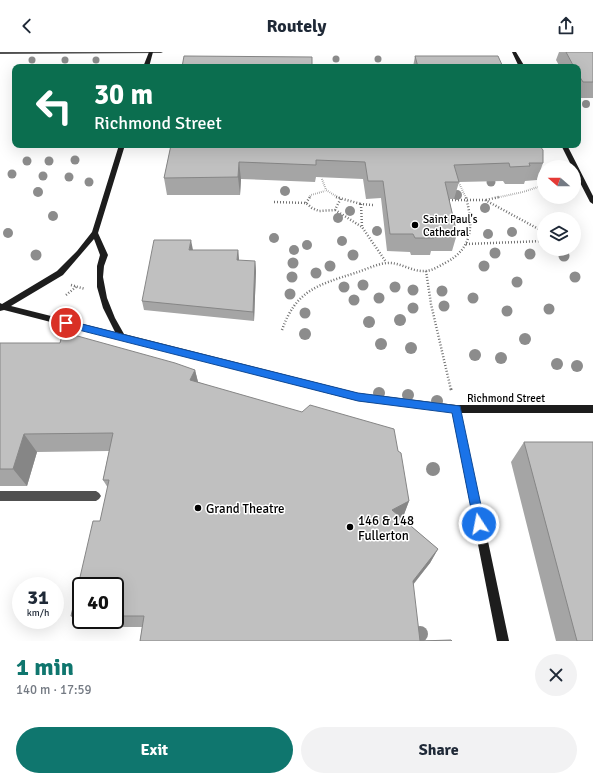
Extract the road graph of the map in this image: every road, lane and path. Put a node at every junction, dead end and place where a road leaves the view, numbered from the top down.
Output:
1 (151, 52) edge
2 (160, 52) edge
3 (514, 52) edge
4 (0, 53) edge
5 (147, 64) edge
6 (520, 64) edge
7 (121, 148) edge
8 (566, 148) edge
9 (322, 179) edge
10 (457, 179) edge
11 (537, 187) edge
12 (325, 191) junction
13 (341, 198) junction
14 (466, 199) junction
15 (445, 200) edge
16 (486, 200) junction
17 (274, 202) dead end
18 (593, 202) edge
19 (306, 203) junction
20 (361, 204) junction
21 (373, 205) dead end
22 (335, 210) junction
23 (362, 227) junction
24 (537, 228) edge
25 (95, 233) junction
26 (537, 241) edge
27 (466, 244) junction
28 (386, 262) junction
29 (426, 271) junction
30 (67, 284) dead end
31 (76, 286) junction
32 (90, 290) dead end
33 (66, 295) dead end
34 (1, 307) edge
35 (282, 330) dead end
36 (122, 338) junction
37 (456, 409) junction
38 (593, 409) edge
39 (0, 496) edge
40 (96, 496) dead end
41 (503, 641) edge

1 - 2 street
1 - 4 street
1 - 5 main road
3 - 6 main road
7 - 25 main road
8 - 18 main road
9 - 12 path
10 - 14 path
11 - 16 path
12 - 13 path
12 - 19 path
13 - 20 path
13 - 22 path
14 - 15 path
14 - 16 path
14 - 27 path
16 - 24 path
17 - 19 path
19 - 22 path
20 - 21 path
20 - 23 path
22 - 23 path
23 - 28 path
25 - 34 main road
25 - 36 main road
26 - 27 path
27 - 29 path
28 - 29 path
28 - 35 path
29 - 37 path
30 - 31 path
31 - 32 path
31 - 33 path
34 - 36 main road, Richmond Street
36 - 37 main road, Richmond Street
37 - 38 main road, Richmond Street
37 - 41 main road
39 - 40 street

